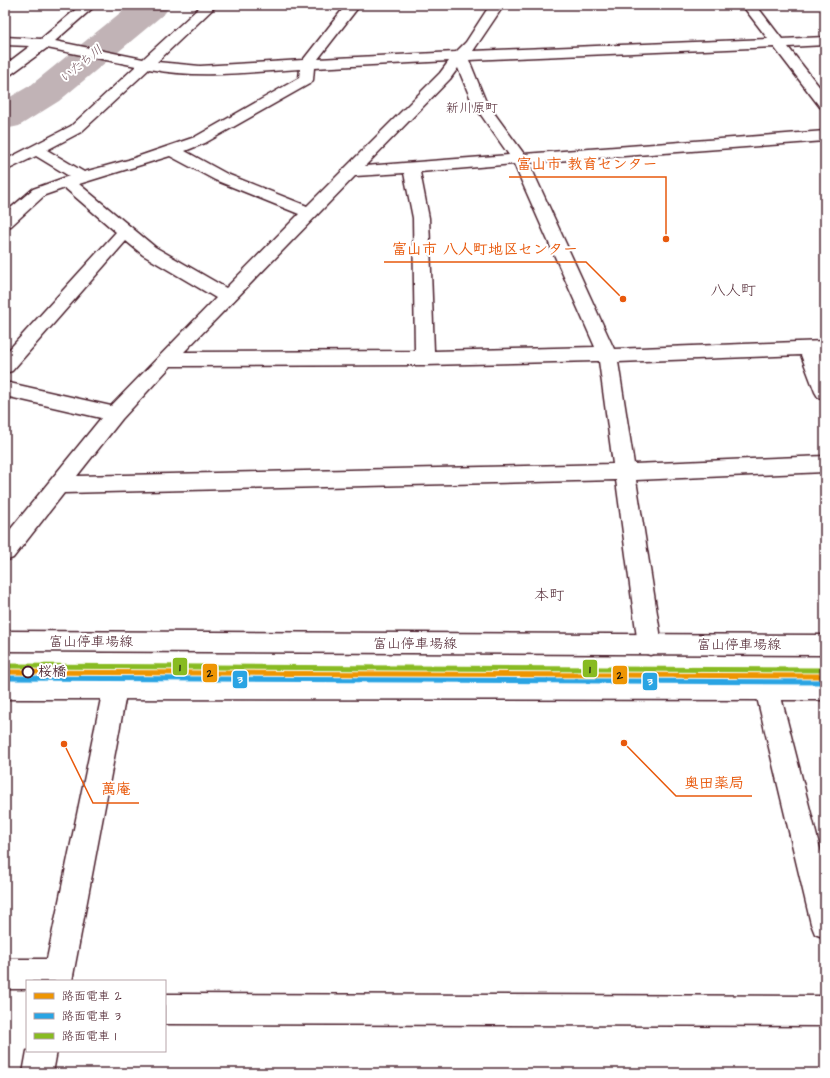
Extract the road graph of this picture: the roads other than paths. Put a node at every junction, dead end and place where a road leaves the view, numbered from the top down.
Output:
1 (89, 5) edge
2 (210, 5) edge
3 (353, 5) edge
4 (497, 5) edge
5 (749, 5) edge
6 (5, 41) edge
7 (825, 41) edge
8 (44, 43) junction
9 (779, 44) junction
10 (460, 56) junction
11 (141, 62) junction
12 (307, 64) junction
13 (5, 72) edge
14 (825, 104) edge
15 (825, 136) edge
16 (36, 150) junction
17 (172, 150) junction
18 (518, 158) junction
19 (5, 166) edge
20 (411, 167) junction
21 (351, 172) junction
22 (75, 180) junction
23 (310, 213) junction
24 (5, 222) edge
25 (125, 232) junction
26 (228, 297) junction
27 (817, 349) edge
28 (608, 356) junction
29 (425, 358) junction
30 (166, 359) junction
31 (5, 366) edge
32 (5, 389) edge
33 (825, 392) edge
34 (115, 414) junction
35 (825, 464) edge
36 (625, 472) junction
37 (58, 485) junction
38 (5, 552) edge
39 (5, 641) edge
40 (650, 645) junction
41 (825, 645) edge
42 (5, 688) edge
43 (115, 689) junction
44 (767, 689) junction
45 (825, 689) edge
46 (825, 924) edge
47 (5, 974) edge
48 (58, 978) edge
49 (166, 1009) edge
50 (825, 1011) edge
51 (42, 1052) edge
52 (38, 1073) edge

1 - 8 street
2 - 11 street
3 - 12 street
4 - 10 street
5 - 9 street
6 - 8 street
7 - 9 street
8 - 11 street
8 - 13 street
9 - 10 street
9 - 14 street
10 - 12 street
10 - 18 street
10 - 21 street
11 - 12 street
11 - 16 street
12 - 17 street
15 - 18 street
16 - 19 street
16 - 22 street
17 - 22 street
17 - 23 street
18 - 20 street
18 - 28 street
20 - 21 street
20 - 29 street
21 - 23 street
22 - 24 street
22 - 25 street
23 - 26 street
25 - 26 street
25 - 31 street
26 - 30 street
27 - 28 street
27 - 33 street
28 - 29 street
28 - 36 street
29 - 30 street
30 - 34 street
32 - 34 street
34 - 37 street
35 - 36 street
36 - 37 street
36 - 40 street
37 - 38 street
39 - 40 street, 富山停車場線
40 - 41 street, 富山停車場線
42 - 43 street
43 - 44 street
43 - 48 street
44 - 45 street
44 - 46 street
47 - 48 street
49 - 50 street
51 - 52 street

